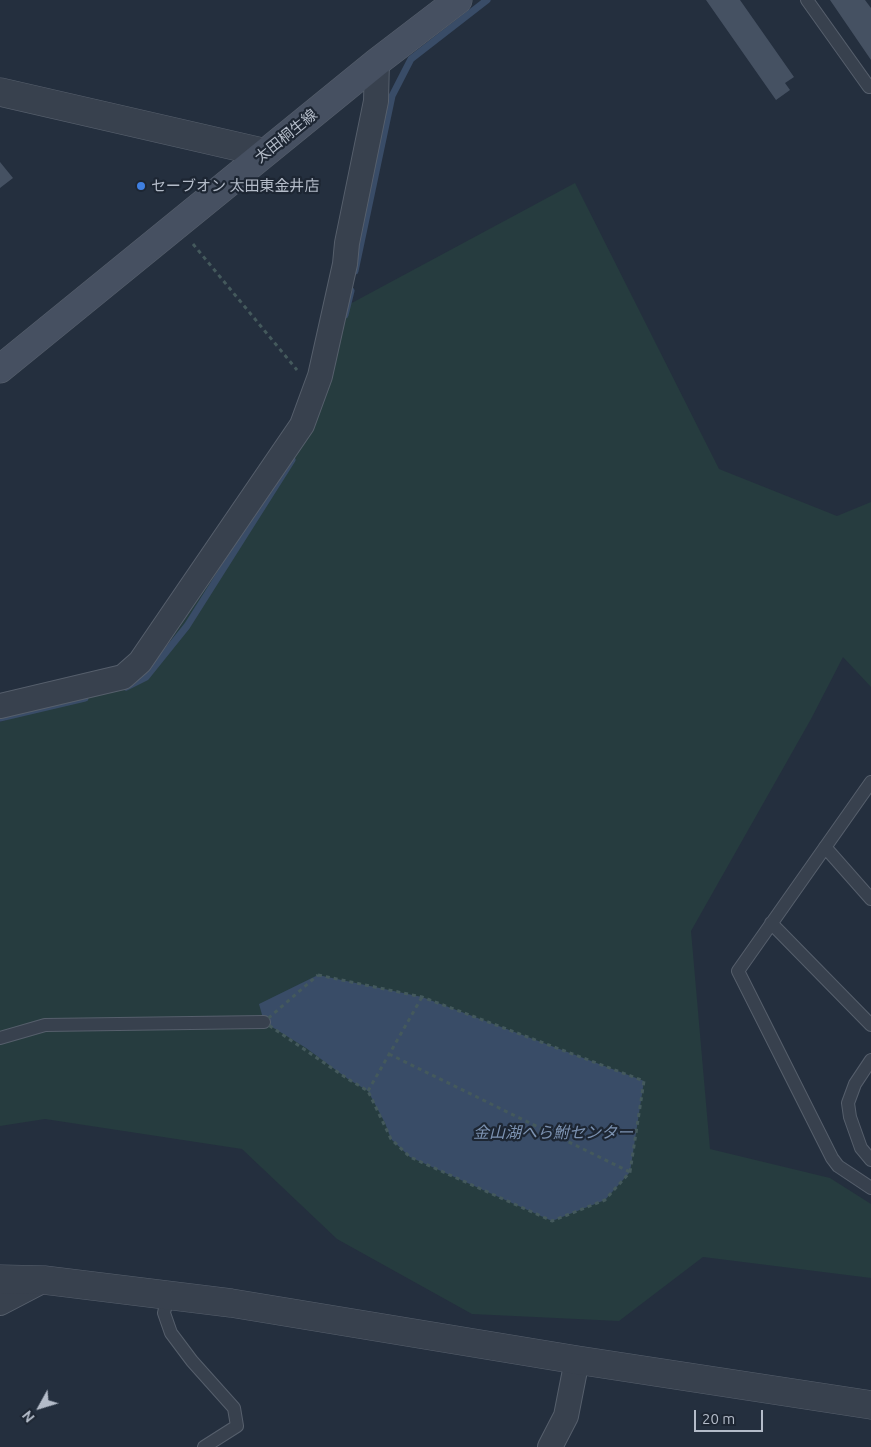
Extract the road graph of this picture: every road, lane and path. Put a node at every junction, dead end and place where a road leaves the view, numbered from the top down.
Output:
1 (458, 0) edge
2 (807, 0) edge
3 (377, 62) junction
4 (869, 87) dead end
5 (0, 92) edge
6 (256, 150) dead end
7 (177, 224) junction
8 (0, 368) edge
9 (314, 391) junction
10 (0, 706) edge
11 (871, 782) edge
12 (825, 847) junction
13 (871, 899) edge
14 (771, 923) junction
15 (422, 997) junction
16 (264, 1022) junction
17 (871, 1025) edge
18 (0, 1038) edge
19 (389, 1054) junction
20 (871, 1060) edge
21 (368, 1091) junction
22 (871, 1160) edge
23 (630, 1172) junction
24 (871, 1188) edge
25 (0, 1279) edge
26 (44, 1280) junction
27 (168, 1295) junction
28 (0, 1303) edge
29 (577, 1360) junction
30 (871, 1405) edge
31 (204, 1447) edge
32 (550, 1447) edge

1 - 3 main road, 太田桐生線
2 - 4 lane
3 - 7 main road, 太田桐生線
3 - 9 street
5 - 6 street
7 - 8 main road, 太田桐生線
7 - 9 path
9 - 10 street
11 - 12 lane
12 - 13 lane
12 - 14 lane
14 - 17 lane
14 - 24 lane
15 - 16 path
15 - 19 path
15 - 23 path
16 - 18 lane
16 - 21 path
19 - 21 path
19 - 23 path
20 - 22 lane
21 - 23 path
25 - 26 street
26 - 27 street
26 - 28 street
27 - 29 street
27 - 31 lane
29 - 30 street
29 - 32 street

